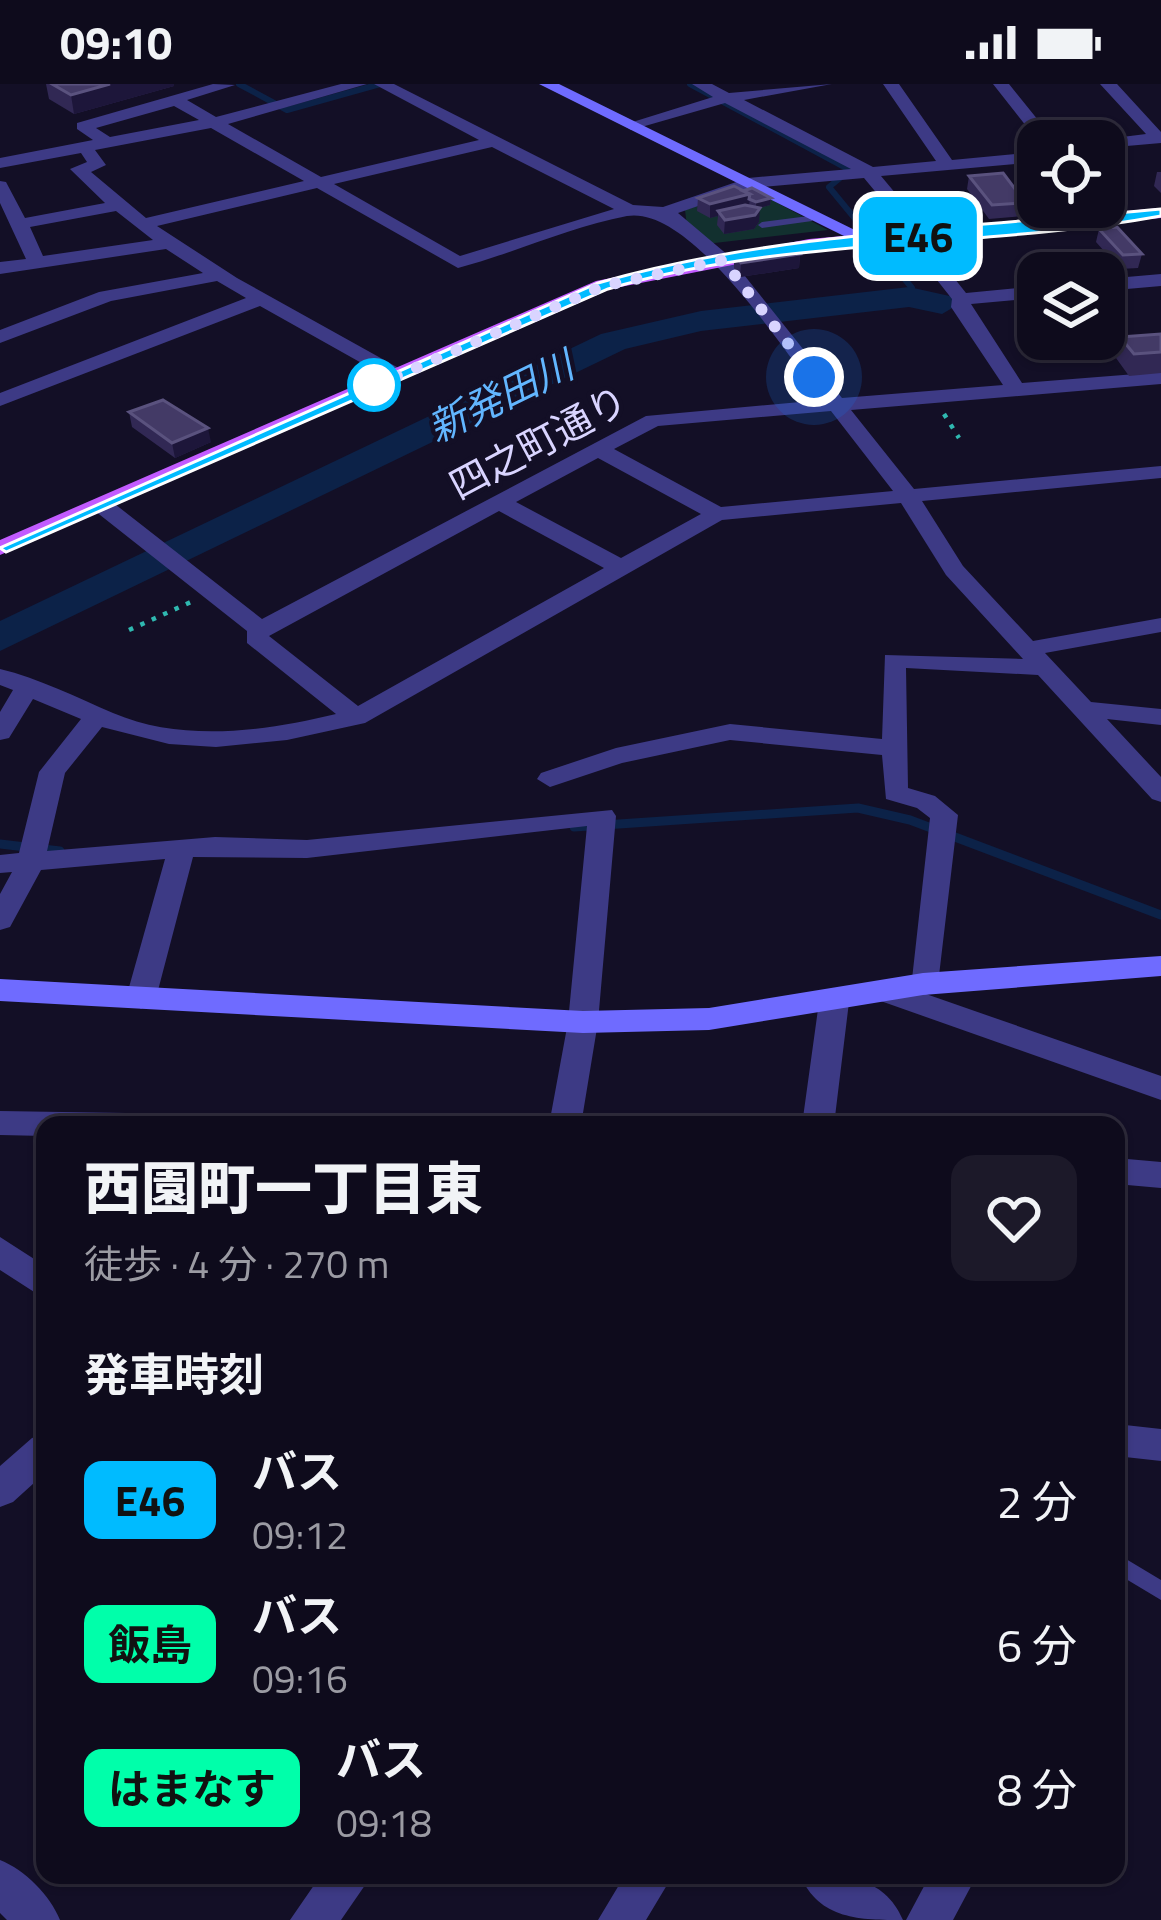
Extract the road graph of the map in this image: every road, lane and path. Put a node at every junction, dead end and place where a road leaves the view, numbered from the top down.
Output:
1 (226, 84) edge
2 (359, 84) edge
3 (382, 84) edge
4 (547, 84) edge
5 (700, 84) edge
6 (824, 84) edge
7 (891, 84) edge
8 (1001, 84) edge
9 (1108, 84) edge
10 (727, 98) junction
11 (176, 101) junction
12 (269, 108) junction
13 (1030, 120) edge
14 (216, 122) junction
15 (631, 125) junction
16 (496, 141) junction
17 (1125, 142) edge
18 (107, 143) junction
19 (1157, 143) edge
20 (86, 147) junction
21 (1017, 158) edge
22 (945, 162) junction
23 (0, 163) edge
24 (78, 169) junction
25 (867, 170) junction
26 (316, 180) junction
27 (748, 183) junction
28 (0, 184) edge
29 (116, 206) junction
30 (629, 210) junction
31 (665, 212) junction
32 (1161, 213) edge
33 (809, 219) dead end
34 (20, 224) junction
35 (142, 224) junction
36 (762, 224) edge
37 (917, 236) junction
38 (868, 241) junction
39 (169, 243) junction
40 (723, 260) junction
41 (38, 262) junction
42 (0, 268) edge
43 (215, 276) junction
44 (1161, 280) edge
45 (1125, 284) edge
46 (1017, 295) edge
47 (261, 299) junction
48 (961, 303) junction
49 (0, 337) edge
50 (398, 375) junction
51 (1161, 379) edge
52 (1016, 389) junction
53 (0, 400) edge
54 (835, 404) junction
55 (598, 449) junction
56 (1161, 472) edge
57 (906, 493) junction
58 (500, 502) junction
59 (103, 506) junction
60 (717, 514) junction
61 (0, 548) edge
62 (620, 567) junction
63 (212, 592) junction
64 (1161, 625) edge
65 (260, 629) junction
66 (129, 630) dead end
67 (1037, 658) junction
68 (0, 676) edge
69 (28, 687) junction
70 (1084, 709) junction
71 (98, 715) junction
72 (356, 717) junction
73 (1161, 717) edge
74 (0, 732) edge
75 (895, 748) junction
76 (550, 779) dead end
77 (1161, 793) edge
78 (181, 850) junction
79 (0, 864) edge
80 (30, 864) junction
81 (0, 920) edge
82 (1161, 966) edge
83 (922, 984) junction
84 (0, 990) edge
85 (886, 992) junction
86 (140, 998) junction
87 (835, 1002) junction
88 (583, 1022) junction
89 (1161, 1088) edge
90 (567, 1116) edge
91 (819, 1116) edge
92 (0, 1123) edge
93 (36, 1124) edge
94 (1125, 1172) edge
95 (1161, 1175) edge
96 (0, 1251) edge
97 (36, 1278) edge
98 (1125, 1441) edge
99 (1161, 1445) edge
100 (36, 1458) edge
101 (0, 1490) edge
102 (1125, 1568) edge
103 (1161, 1591) edge
104 (0, 1882) edge
105 (342, 1884) edge
106 (645, 1884) edge
107 (834, 1884) edge
108 (950, 1884) edge
109 (38, 1920) edge
110 (312, 1920) edge
111 (620, 1920) edge
112 (881, 1920) edge
113 (928, 1920) edge

1 - 11 street
1 - 12 street
2 - 12 street
3 - 16 street
4 - 15 street
5 - 10 street
6 - 10 street
7 - 22 street
8 - 13 street
9 - 19 street
10 - 15 street
10 - 25 street
11 - 14 street
11 - 18 street
12 - 14 street
14 - 18 street
14 - 26 street
15 - 27 street
16 - 26 street
16 - 30 street
17 - 19 street
18 - 20 street
20 - 23 street
20 - 24 street
21 - 22 street
22 - 25 street
24 - 28 street
24 - 29 street
25 - 27 street
25 - 37 street
26 - 30 street
26 - 35 street
27 - 31 street
27 - 38 street
28 - 34 street
29 - 34 street
29 - 35 street
30 - 31 street
31 - 40 street
32 - 37 main road
33 - 36 lane
34 - 41 street
35 - 39 street
37 - 38 main road
37 - 48 street
38 - 40 main road
39 - 41 street
39 - 43 street
40 - 50 main road
40 - 54 street
41 - 42 street
43 - 47 street
43 - 49 street
44 - 45 street
46 - 48 street
47 - 50 street
47 - 53 street
48 - 52 street
50 - 59 main road
51 - 52 street, 四之町通り
52 - 54 street, 四之町通り
54 - 55 street, 四之町通り
54 - 57 street
55 - 58 street, 四之町通り
55 - 60 street
56 - 57 street
57 - 60 street
57 - 67 street
58 - 62 street
58 - 65 street, 四之町通り
59 - 61 main road
59 - 63 street
60 - 62 street
62 - 72 street
63 - 65 street
63 - 66 path
64 - 67 street
65 - 72 street
67 - 70 street
67 - 75 street
68 - 69 street
69 - 71 street
69 - 74 street
70 - 73 street
70 - 77 street
71 - 72 street
71 - 80 street
75 - 76 street
75 - 83 street
78 - 80 street
78 - 86 street
78 - 88 street
79 - 80 street
80 - 81 street
82 - 83 street
83 - 85 street
84 - 86 street
85 - 87 street
85 - 89 street
86 - 88 street
87 - 88 street
87 - 91 street
88 - 90 street
92 - 93 street
94 - 95 street
96 - 97 street
98 - 99 street
100 - 101 street
102 - 103 lane
104 - 109 street
105 - 110 street
106 - 111 street
107 - 112 street
108 - 113 street

